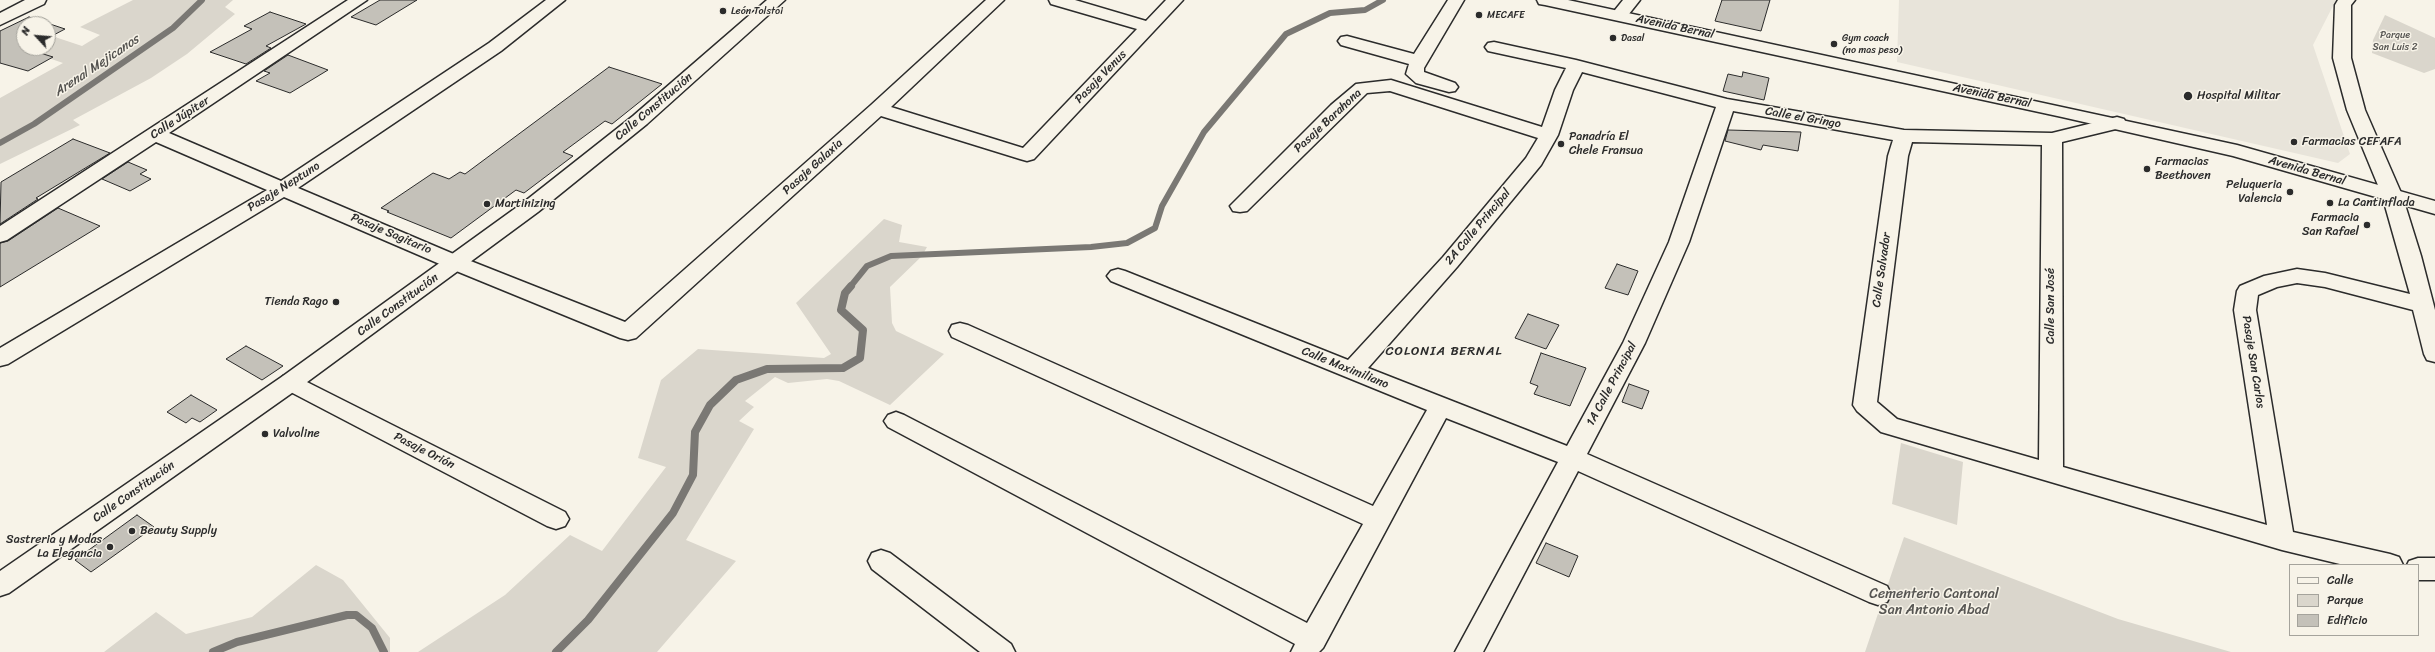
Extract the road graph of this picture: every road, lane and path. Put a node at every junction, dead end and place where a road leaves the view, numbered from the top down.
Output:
1 (38, 0) edge
2 (359, 0) edge
3 (557, 0) edge
4 (777, 0) edge
5 (996, 0) edge
6 (1057, 0) edge
7 (1175, 0) edge
8 (1456, 0) edge
9 (1545, 0) edge
10 (1632, 0) edge
11 (2347, 0) edge
12 (1619, 15) junction
13 (0, 20) edge
14 (1148, 27) junction
15 (1346, 41) dead end
16 (1494, 47) dead end
17 (1418, 61) junction
18 (1576, 65) junction
19 (1475, 95) dead end
20 (1726, 104) junction
21 (878, 109) junction
22 (2117, 123) junction
23 (154, 134) junction
24 (1549, 135) junction
25 (1904, 136) junction
26 (2052, 139) junction
27 (284, 188) junction
28 (2392, 195) junction
29 (1240, 206) dead end
30 (2435, 208) edge
31 (0, 235) edge
32 (456, 263) junction
33 (1118, 276) dead end
34 (2422, 305) junction
35 (960, 331) dead end
36 (628, 332) joint
37 (2435, 354) edge
38 (0, 358) edge
39 (1352, 372) junction
40 (291, 382) junction
41 (1441, 406) junction
42 (896, 421) dead end
43 (1572, 458) junction
44 (2051, 473) junction
45 (556, 519) dead end
46 (1379, 520) junction
47 (2282, 540) junction
48 (881, 561) dead end
49 (2386, 564) edge
50 (2419, 569) edge
51 (2435, 569) edge
52 (0, 585) edge
53 (1878, 594) dead end
54 (1309, 646) edge
55 (1001, 652) edge
56 (1469, 652) edge

1 - 13 street
2 - 23 street, Calle Júpiter
3 - 27 street, Pasaje Neptuno
4 - 32 street, Calle Constitución
5 - 21 street, Pasaje Galaxia
6 - 14 street
7 - 14 street, Pasaje Venus
8 - 17 street
9 - 12 street, Avenida Bernal
10 - 12 street
11 - 28 street
12 - 22 street, Avenida Bernal
14 - 21 street, Pasaje Venus
15 - 17 street
16 - 18 street, Calle el Gringo
17 - 19 street
18 - 20 street, Calle el Gringo
18 - 24 street, 2A Calle Principal
20 - 25 street, Calle el Gringo
20 - 43 street, 1A Calle Principal
21 - 36 street, Pasaje Galaxia
22 - 26 street, Calle el Gringo
22 - 28 street, Avenida Bernal
23 - 27 street, Pasaje Sagitario
23 - 31 street, Calle Júpiter
24 - 29 street, Pasaje Barahona
24 - 39 street, 2A Calle Principal
25 - 26 street, Calle el Gringo
25 - 44 street, Calle Salvador
26 - 44 street, Calle San José
27 - 32 street, Pasaje Sagitario
27 - 38 street, Pasaje Neptuno
28 - 30 street, Avenida Bernal
28 - 34 street
32 - 36 street, Pasaje Sagitario
32 - 40 street, Calle Constitución
33 - 39 street, Calle Maximiliano
34 - 37 street
34 - 47 street, Pasaje San Carlos
35 - 46 street
39 - 41 street, Calle Maximiliano
40 - 45 street, Pasaje Orión
40 - 52 street, Calle Constitución
41 - 43 street, Calle Maximiliano
41 - 46 street
42 - 54 street
43 - 53 street, Calle Maximiliano
43 - 56 street, 1A Calle Principal
44 - 47 street
46 - 54 street
47 - 49 street
48 - 55 street
50 - 51 street

